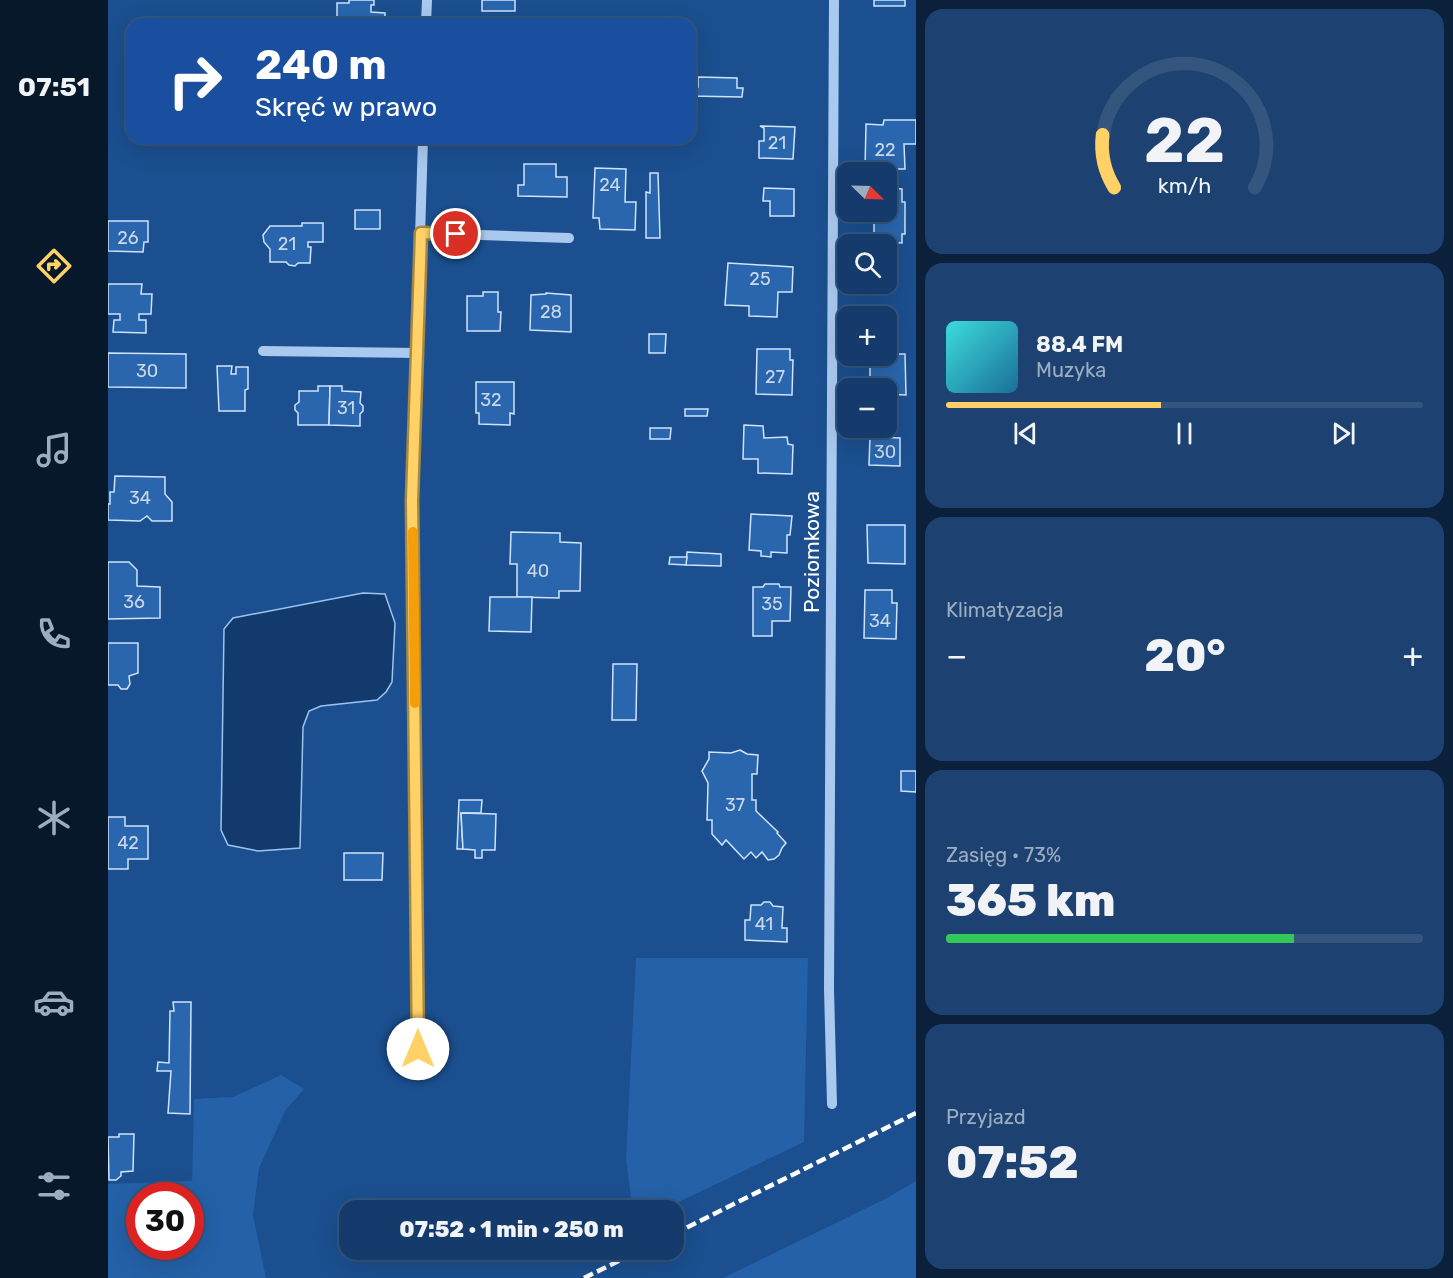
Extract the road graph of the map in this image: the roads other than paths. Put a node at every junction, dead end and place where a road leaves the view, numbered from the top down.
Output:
1 (427, 0) edge
2 (834, 0) edge
3 (426, 18) edge
4 (423, 144) edge
5 (421, 233) junction
6 (569, 238) dead end
7 (263, 351) dead end
8 (417, 353) junction
9 (418, 1070) dead end
10 (832, 1104) dead end

1 - 3 street
2 - 10 street, Poziomkowa
4 - 5 street
5 - 6 street
5 - 8 street
7 - 8 street
8 - 9 street

